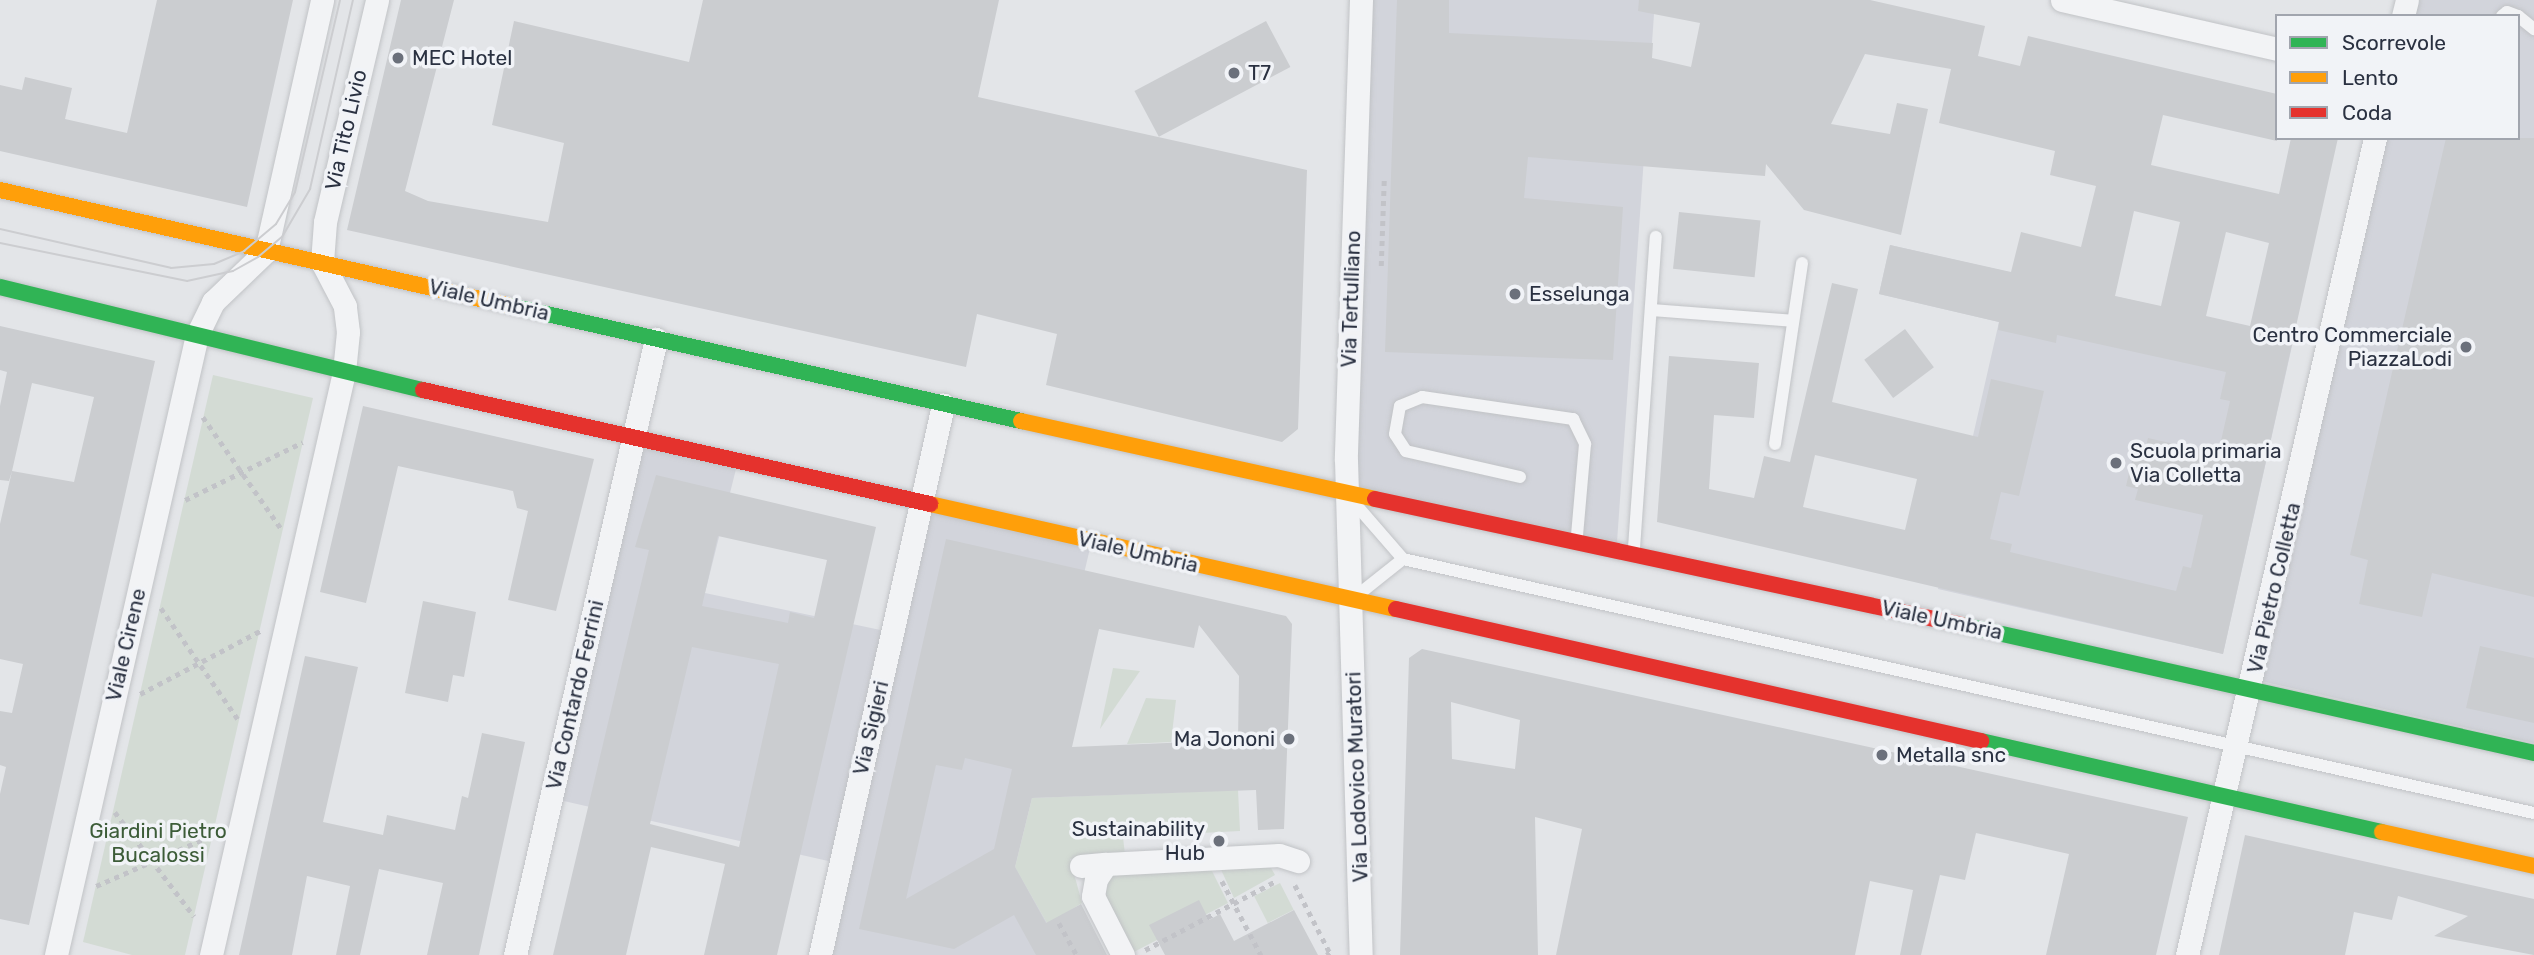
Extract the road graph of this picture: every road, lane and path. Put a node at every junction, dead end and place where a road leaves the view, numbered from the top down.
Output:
1 (323, 0) edge
2 (377, 0) edge
3 (1361, 0) edge
4 (2062, 0) edge
5 (2520, 18) edge
6 (2534, 29) edge
7 (2275, 49) edge
8 (2375, 140) edge
9 (1384, 168) dead end
10 (0, 190) edge
11 (1657, 237) dead end
12 (266, 251) junction
13 (322, 262) junction
14 (1802, 263) dead end
15 (1381, 266) dead end
16 (0, 286) edge
17 (1651, 310) junction
18 (1793, 321) junction
19 (197, 335) junction
20 (656, 339) junction
21 (344, 372) junction
22 (943, 405) junction
23 (203, 417) dead end
24 (635, 435) junction
25 (303, 442) dead end
26 (1775, 444) dead end
27 (241, 472) junction
28 (1520, 477) dead end
29 (1347, 495) junction
30 (184, 500) dead end
31 (923, 501) junction
32 (283, 531) dead end
33 (1576, 539) junction
34 (1634, 552) junction
35 (1403, 559) junction
36 (1354, 599) junction
37 (160, 607) dead end
38 (260, 631) dead end
39 (198, 664) junction
40 (2252, 688) junction
41 (139, 694) dead end
42 (238, 719) dead end
43 (2238, 745) junction
44 (2534, 753) edge
45 (2225, 797) junction
46 (113, 809) dead end
47 (2534, 814) edge
48 (213, 835) dead end
49 (1211, 859) junction
50 (152, 862) junction
51 (1106, 864) junction
52 (1081, 866) dead end
53 (2534, 866) edge
54 (1294, 868) joint
55 (1278, 880) dead end
56 (96, 886) dead end
57 (1234, 903) junction
58 (194, 917) dead end
59 (1059, 923) dead end
60 (56, 955) edge
61 (211, 955) edge
62 (515, 955) edge
63 (820, 955) edge
64 (1077, 955) edge
65 (1123, 955) edge
66 (1135, 955) edge
67 (1261, 955) edge
68 (1327, 955) edge
69 (1362, 955) edge
70 (2188, 955) edge

1 - 12 street
2 - 13 street, Via Tito Livio
3 - 29 street, Via Tertulliano
4 - 7 street
5 - 6 lane
8 - 40 street, Via Pietro Colletta
9 - 15 path
10 - 12 main road, Viale Umbria
11 - 17 lane
12 - 13 main road, Viale Umbria
12 - 19 street
13 - 20 main road, Viale Umbria
13 - 21 street
14 - 18 lane
16 - 19 main road, Viale Umbria
17 - 18 lane
17 - 34 lane
18 - 26 lane
19 - 21 main road, Viale Umbria
19 - 60 street, Viale Cirene
20 - 22 main road, Viale Umbria
20 - 24 street
21 - 24 main road, Viale Umbria
21 - 61 street
22 - 29 main road, Viale Umbria
22 - 31 street
23 - 27 path
24 - 31 main road, Viale Umbria
24 - 62 street, Via Contardo Ferrini
25 - 27 path
27 - 30 path
27 - 32 path
28 - 33 lane
29 - 33 main road, Viale Umbria
29 - 35 lane
29 - 36 street, Via Tertulliano
31 - 36 main road, Viale Umbria
31 - 63 street, Via Sigieri
33 - 34 main road, Viale Umbria
34 - 40 main road, Viale Umbria
35 - 36 lane
35 - 43 lane
36 - 45 main road, Viale Umbria
36 - 69 street, Via Lodovico Muratori
37 - 39 path
38 - 39 path
39 - 41 path
39 - 42 path
40 - 43 street, Via Pietro Colletta
40 - 44 main road, Viale Umbria
43 - 45 street, Via Pietro Colletta
43 - 47 lane
45 - 53 main road, Viale Umbria
45 - 70 street, Via Pietro Colletta
46 - 50 path
48 - 50 path
49 - 51 street
49 - 54 street
49 - 57 path
50 - 56 path
50 - 58 path
51 - 52 street
51 - 65 street
54 - 68 path
55 - 57 path
57 - 66 path
57 - 67 path
59 - 64 path

